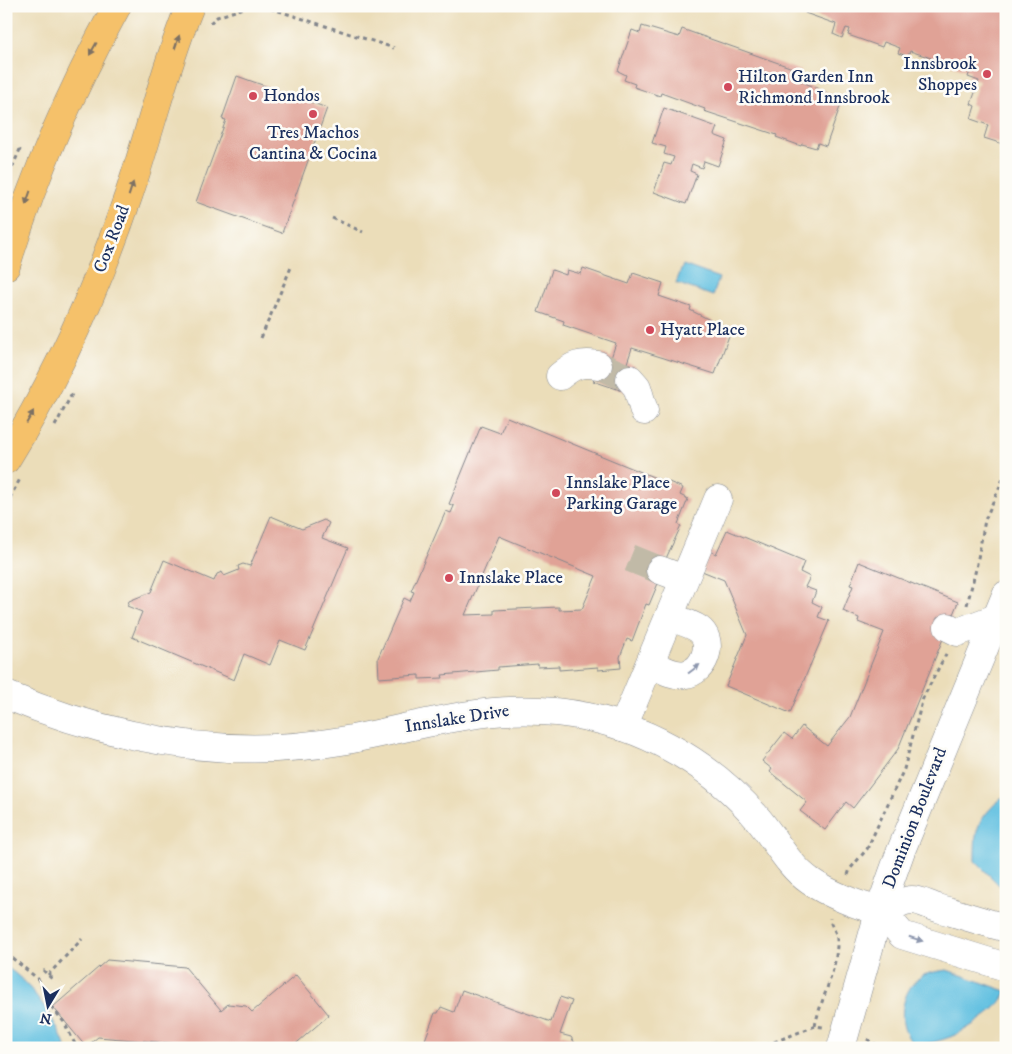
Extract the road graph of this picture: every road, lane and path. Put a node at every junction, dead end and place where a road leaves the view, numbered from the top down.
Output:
1 (117, 6) edge
2 (190, 6) edge
3 (263, 6) edge
4 (394, 48) dead end
5 (332, 218) dead end
6 (363, 232) dead end
7 (292, 265) dead end
8 (6, 266) edge
9 (261, 338) dead end
10 (598, 365) tunnel mouth
11 (560, 376) dead end
12 (630, 379) tunnel mouth
13 (644, 411) dead end
14 (6, 460) edge
15 (1006, 472) edge
16 (718, 499) dead end
17 (1001, 607) edge
18 (669, 616) junction
19 (954, 630) junction
20 (650, 662) junction
21 (972, 677) junction
22 (6, 695) edge
23 (623, 727) junction
24 (839, 897) junction
25 (880, 909) junction
26 (1006, 928) edge
27 (82, 939) dead end
28 (6, 952) edge
29 (1006, 967) edge
30 (43, 970) dead end
31 (48, 976) junction
32 (53, 980) dead end
33 (815, 1026) dead end
34 (77, 1048) edge
35 (842, 1048) edge

1 -> 8 main road
14 -> 2 main road, Cox Road
3 - 4 path
5 - 6 path
7 - 9 path
10 - 11 street
12 - 13 street
15 - 19 path
16 - 18 street
17 - 19 street
17 - 21 street, Dominion Boulevard
18 - 20 street
20 -> 18 street
19 - 21 street
19 - 24 path
20 - 23 street
21 - 25 street, Dominion Boulevard
22 - 23 street, Innslake Drive
23 - 24 street, Innslake Drive
24 - 25 street, Innslake Drive
24 - 33 path
25 - 26 street
25 -> 29 street
25 - 35 street, Dominion Boulevard
27 - 31 path
28 - 34 path
30 - 31 path
31 - 32 path

